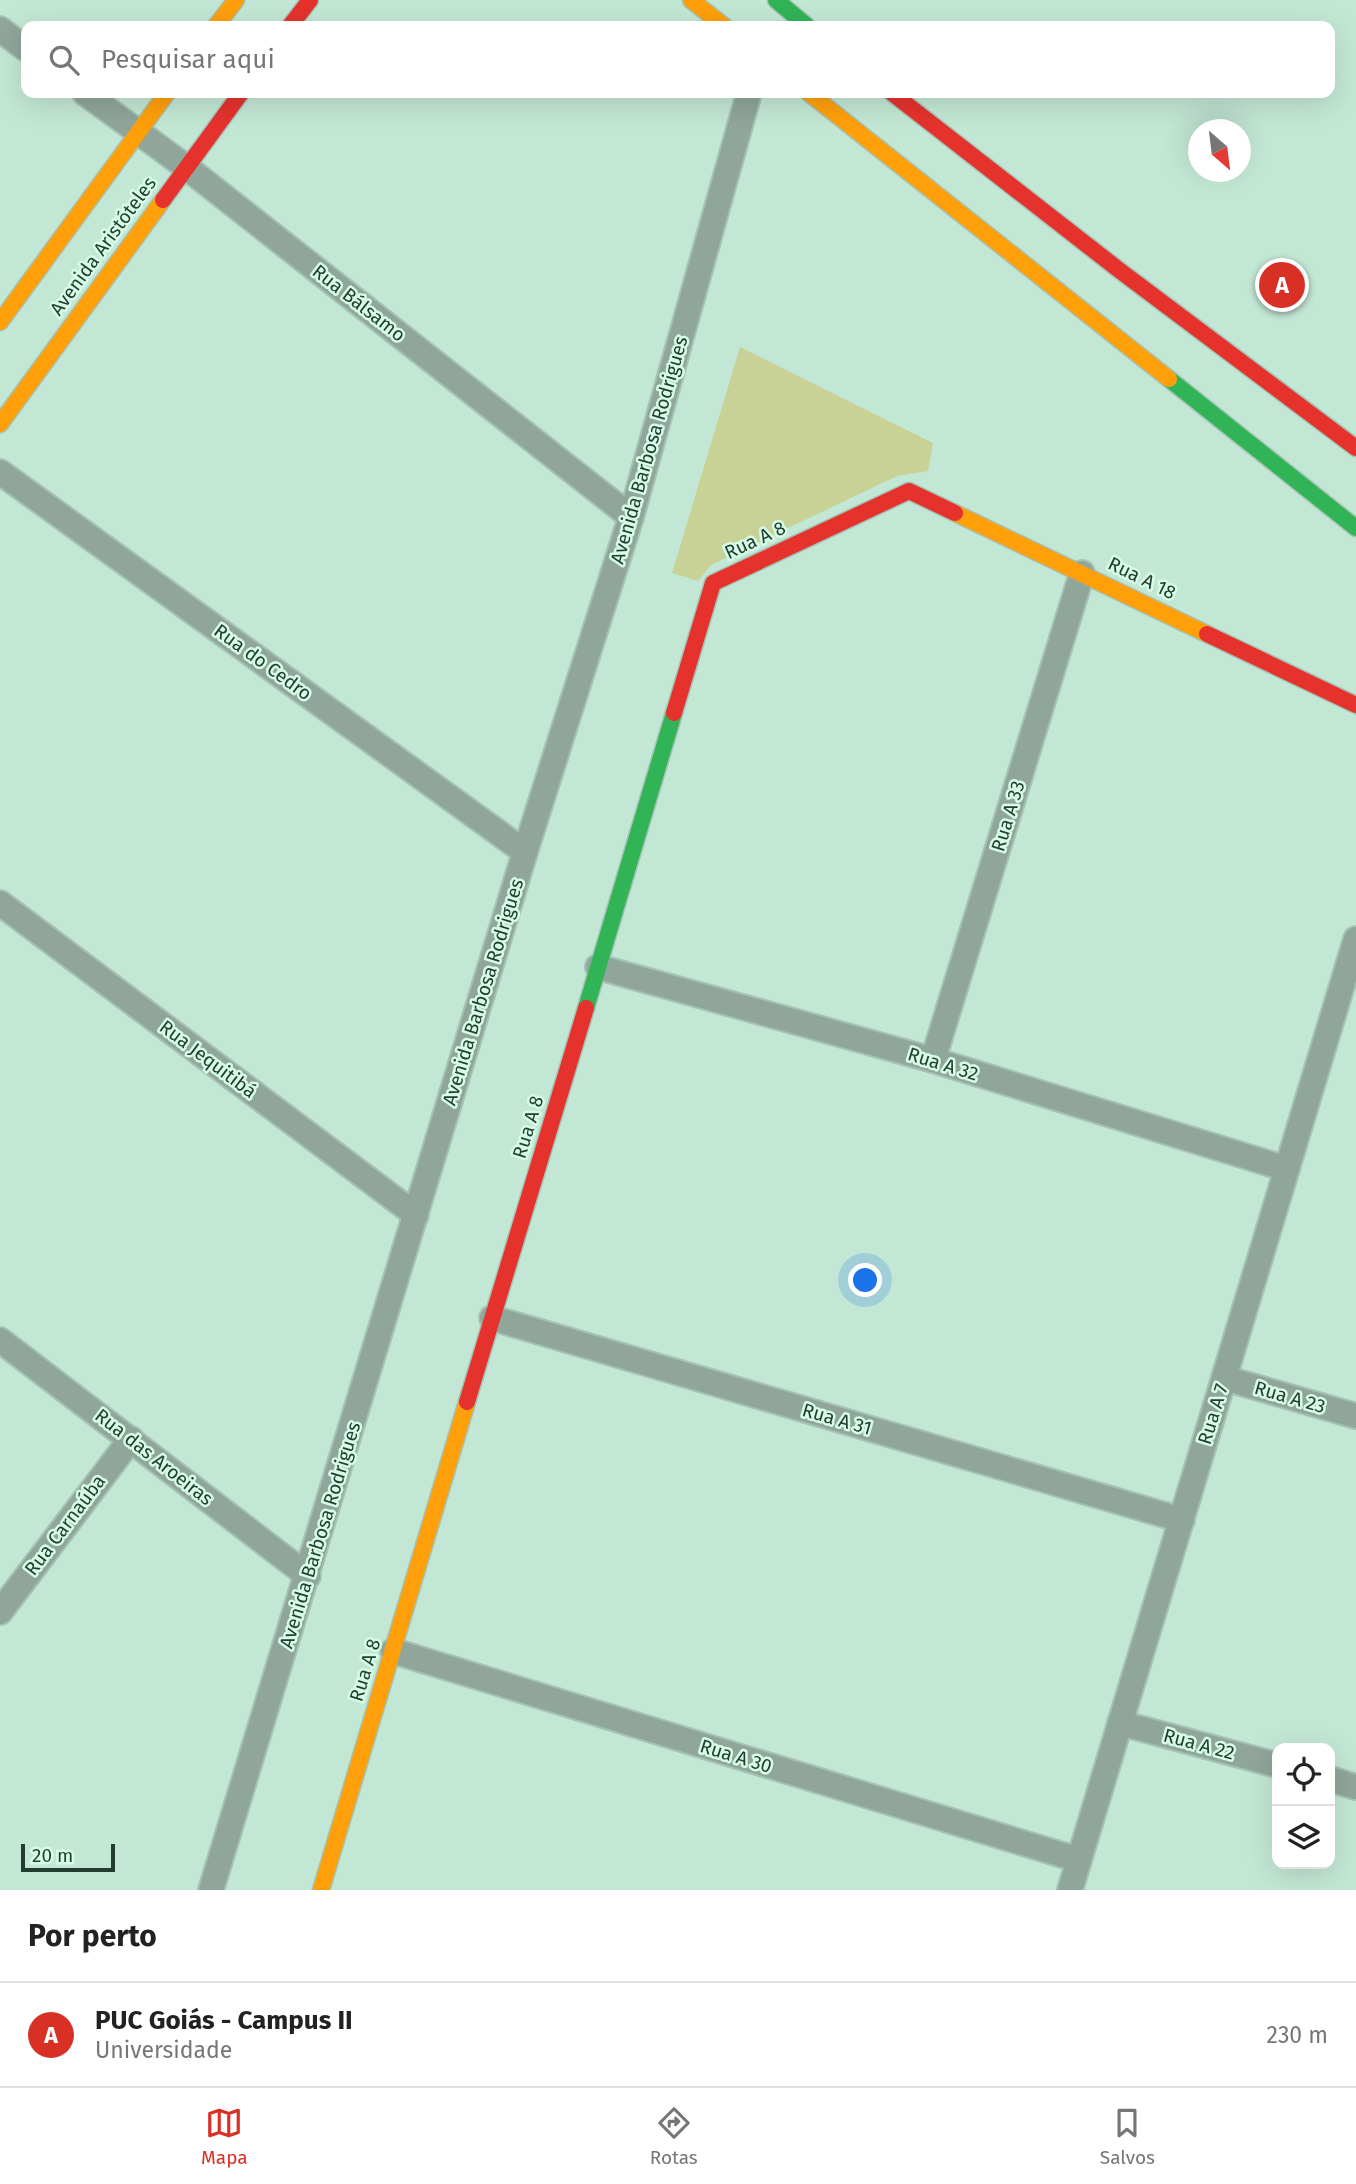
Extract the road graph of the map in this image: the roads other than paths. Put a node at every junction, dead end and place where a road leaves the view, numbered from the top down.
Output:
1 (236, 0) edge
2 (310, 0) edge
3 (691, 0) edge
4 (776, 0) edge
5 (220, 21) edge
6 (294, 21) edge
7 (718, 21) edge
8 (801, 21) edge
9 (0, 29) edge
10 (21, 45) edge
11 (92, 98) edge
12 (163, 98) edge
13 (237, 98) edge
14 (748, 98) edge
15 (815, 98) edge
16 (898, 98) edge
17 (138, 132) junction
18 (186, 167) junction
19 (0, 322) edge
20 (0, 424) edge
21 (1356, 448) edge
22 (0, 472) edge
23 (909, 491) joint
24 (631, 517) junction
25 (1356, 528) edge
26 (1082, 573) junction
27 (1356, 705) edge
28 (525, 852) junction
29 (0, 902) edge
30 (1356, 939) edge
31 (598, 967) junction
32 (933, 1060) junction
33 (1287, 1169) junction
34 (416, 1214) junction
35 (492, 1318) junction
36 (0, 1340) edge
37 (1224, 1378) junction
38 (1356, 1416) edge
39 (131, 1439) junction
40 (1182, 1520) junction
41 (308, 1576) junction
42 (0, 1612) edge
43 (393, 1651) junction
44 (1120, 1723) junction
45 (1272, 1764) edge
46 (1335, 1781) edge
47 (1356, 1787) edge
48 (1079, 1860) junction
49 (211, 1890) edge
50 (321, 1890) edge
51 (1070, 1890) edge

1 - 5 street
2 - 6 street
3 - 7 street
4 - 8 street
9 - 10 street
11 - 17 street, Rua Bálsamo
12 - 17 street, Avenida Aristóteles
13 - 18 street, Avenida Aristóteles
14 - 24 street, Avenida Barbosa Rodrigues
15 - 25 street
16 - 21 street
17 - 18 street, Rua Bálsamo
17 - 19 street, Avenida Aristóteles
18 - 20 street, Avenida Aristóteles
18 - 24 street, Rua Bálsamo
22 - 28 street, Rua do Cedro
23 - 26 street, Rua A 18
23 - 31 street, Rua A 8
24 - 28 street, Avenida Barbosa Rodrigues
26 - 27 street, Rua A 18
26 - 32 street, Rua A 33
28 - 34 street, Avenida Barbosa Rodrigues
29 - 34 street, Rua Jequitibá
30 - 33 street, Rua A 7
31 - 32 street, Rua A 32
31 - 35 street, Rua A 8
32 - 33 street, Rua A 32
33 - 37 street, Rua A 7
34 - 41 street, Avenida Barbosa Rodrigues
35 - 40 street, Rua A 31
35 - 43 street, Rua A 8
36 - 39 street, Rua das Aroeiras
37 - 38 street, Rua A 23
37 - 40 street, Rua A 7
39 - 41 street, Rua das Aroeiras
39 - 42 street, Rua Carnaúba
40 - 44 street, Rua A 7
41 - 49 street, Avenida Barbosa Rodrigues
43 - 48 street, Rua A 30
43 - 50 street, Rua A 8
44 - 45 street, Rua A 22
44 - 48 street, Rua A 7
46 - 47 street
48 - 51 street, Rua A 7

